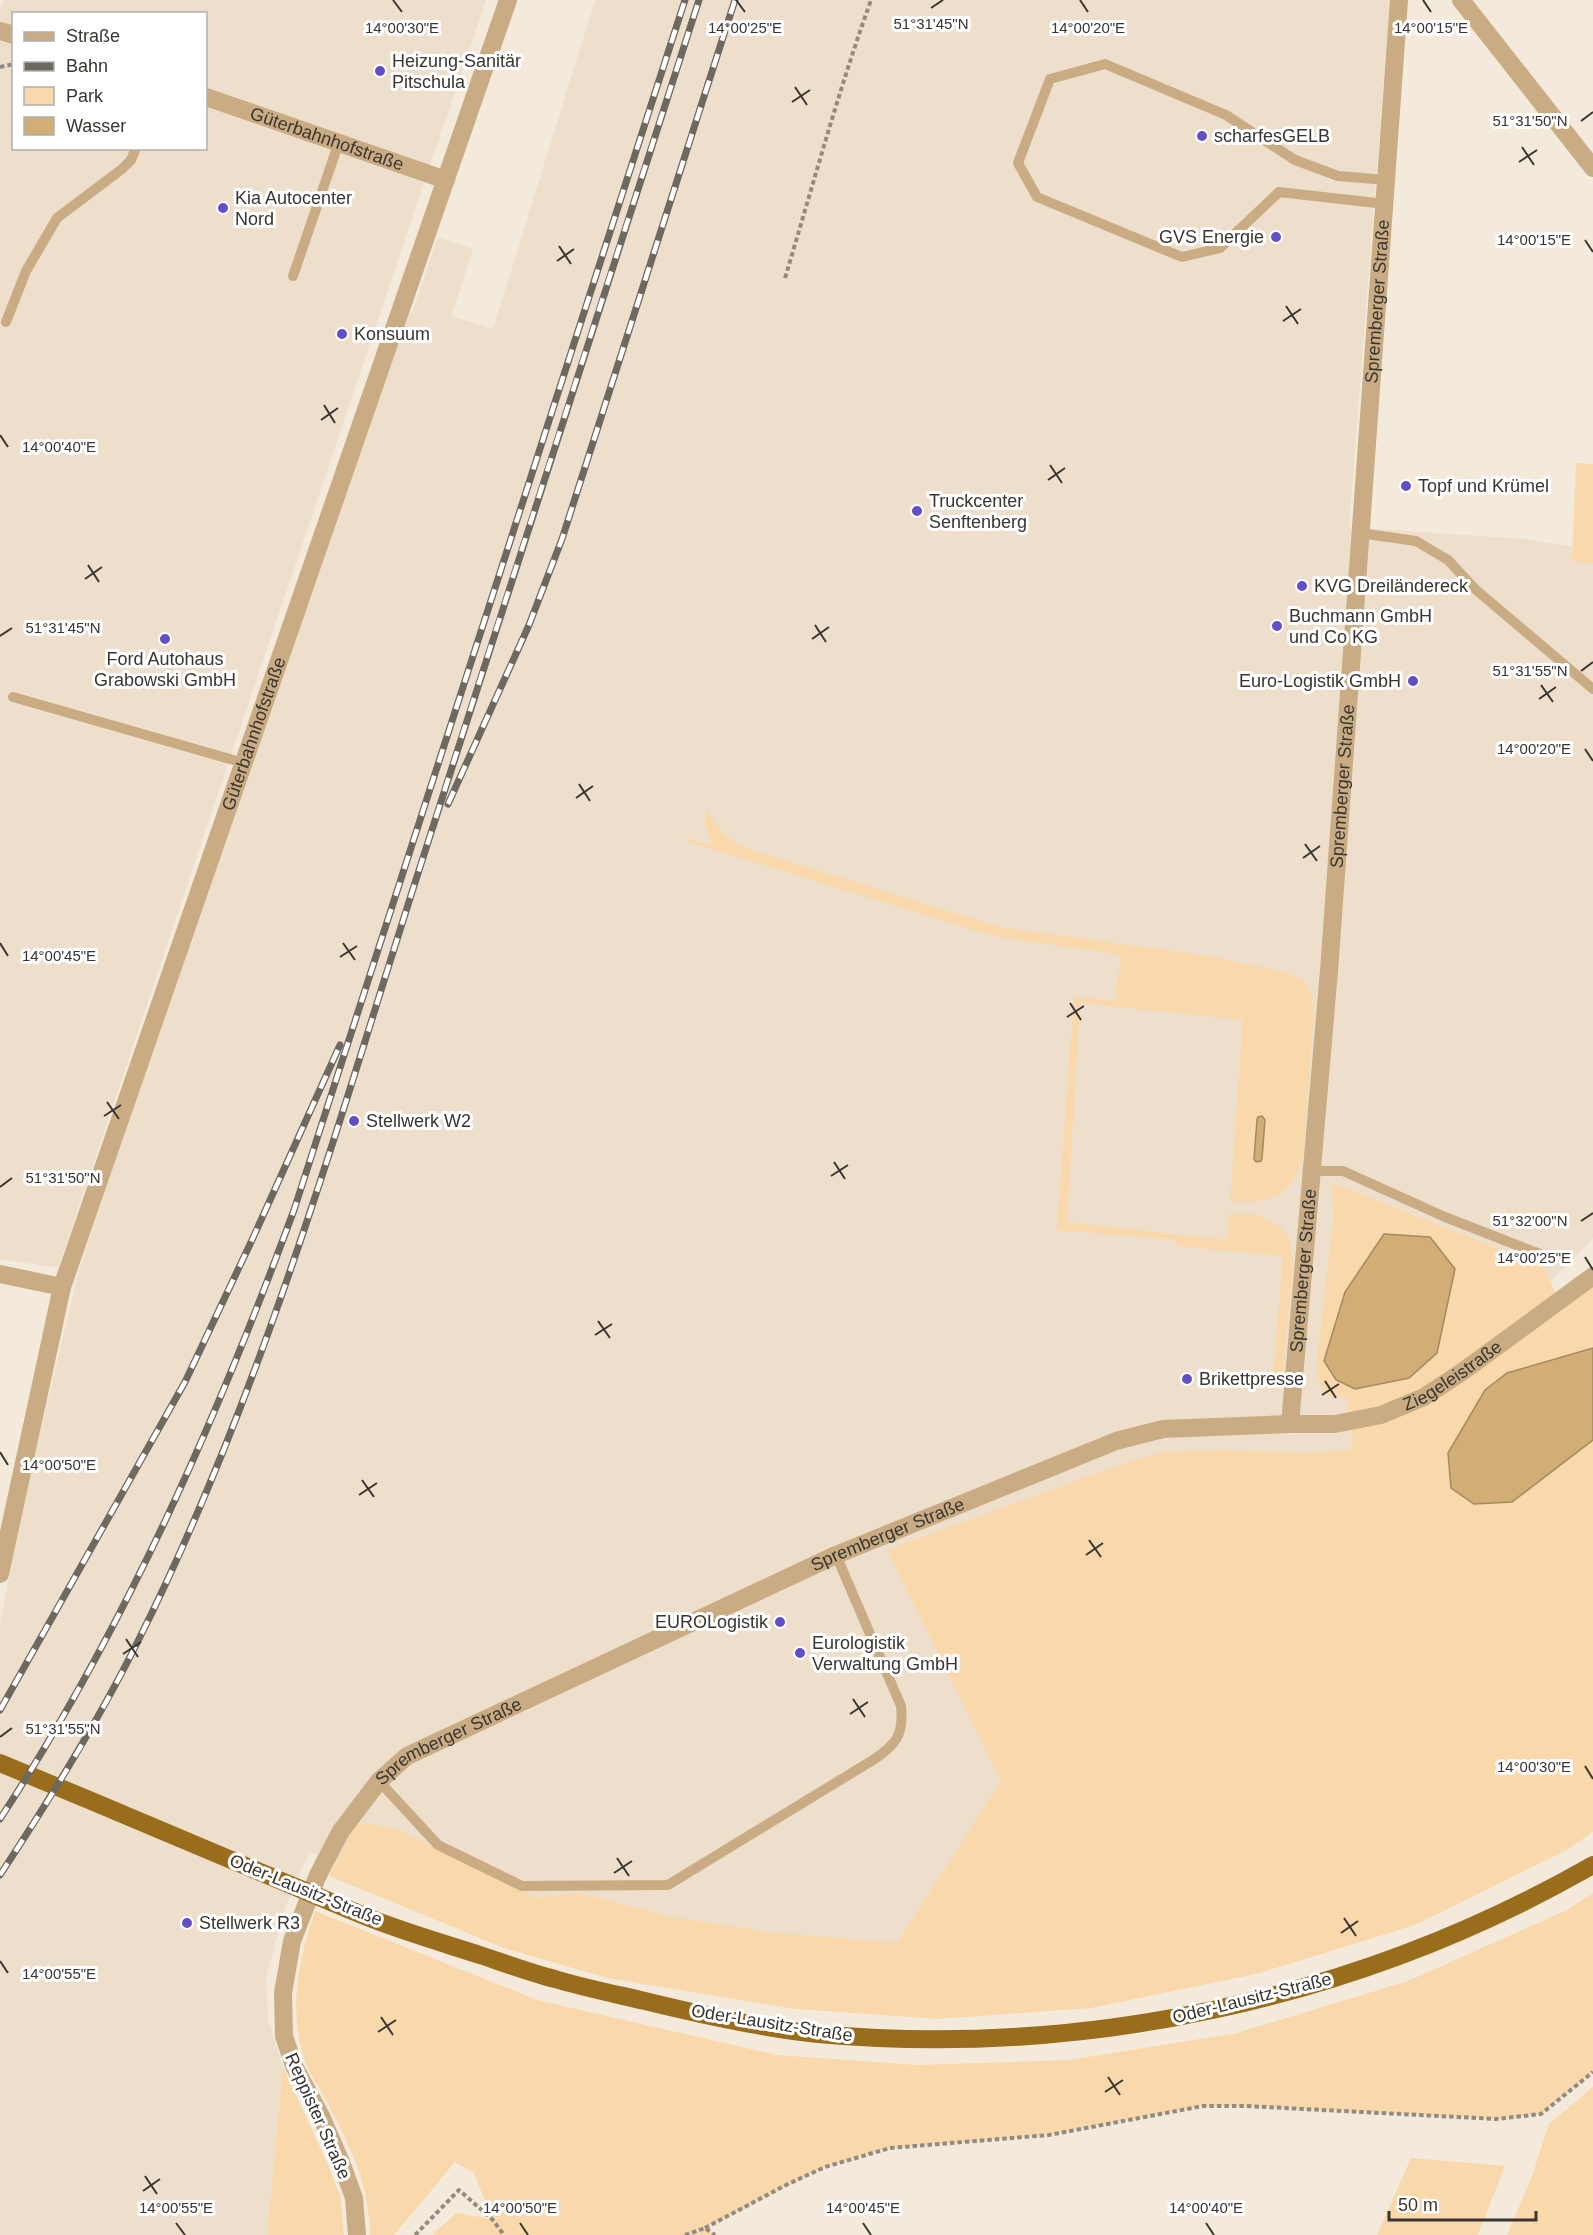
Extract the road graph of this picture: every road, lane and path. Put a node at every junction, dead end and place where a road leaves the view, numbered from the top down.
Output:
1 (508, 0) edge
2 (871, 0) edge
3 (1399, 0) edge
4 (1461, 0) edge
5 (207, 98) edge
6 (339, 142) junction
7 (135, 150) edge
8 (1593, 168) edge
9 (446, 180) junction
10 (1387, 180) junction
11 (1385, 204) junction
12 (293, 276) dead end
13 (785, 278) dead end
14 (6, 322) dead end
15 (1360, 533) junction
16 (1593, 689) edge
17 (13, 697) dead end
18 (244, 763) junction
19 (1313, 1171) junction
20 (1540, 1254) dead end
21 (0, 1274) edge
22 (1593, 1276) edge
23 (62, 1287) junction
24 (1290, 1424) junction
25 (836, 1555) junction
26 (0, 1574) edge
27 (0, 1763) edge
28 (379, 1781) junction
29 (1593, 1865) edge
30 (311, 1892) joint
31 (1593, 2072) edge
32 (705, 2228) junction
33 (357, 2235) edge
34 (415, 2235) edge
35 (504, 2235) edge
36 (685, 2235) edge
37 (715, 2235) edge

1 - 9 street, Güterbahnhofstraße
2 - 13 path
3 - 10 street, Spremberger Straße
4 - 8 street
5 - 6 street, Güterbahnhofstraße
6 - 9 street, Güterbahnhofstraße
6 - 12 lane
7 - 14 lane
9 - 18 street, Güterbahnhofstraße
10 - 11 street, Spremberger Straße
10 - 11 lane
11 - 15 street, Spremberger Straße
15 - 16 lane
15 - 19 street, Spremberger Straße
17 - 18 lane
18 - 23 street, Güterbahnhofstraße
19 - 20 lane
19 - 24 street, Spremberger Straße
21 - 23 street
22 - 24 street, Ziegeleistraße
23 - 26 street, Güterbahnhofstraße
24 - 25 street, Spremberger Straße
25 - 28 street, Spremberger Straße
25 - 28 lane
27 - 29 highway, Oder-Lausitz-Straße
28 - 30 street, Spremberger Straße
30 - 33 street, Reppister Straße
31 - 32 path
32 - 36 path
32 - 37 path
34 - 35 path

